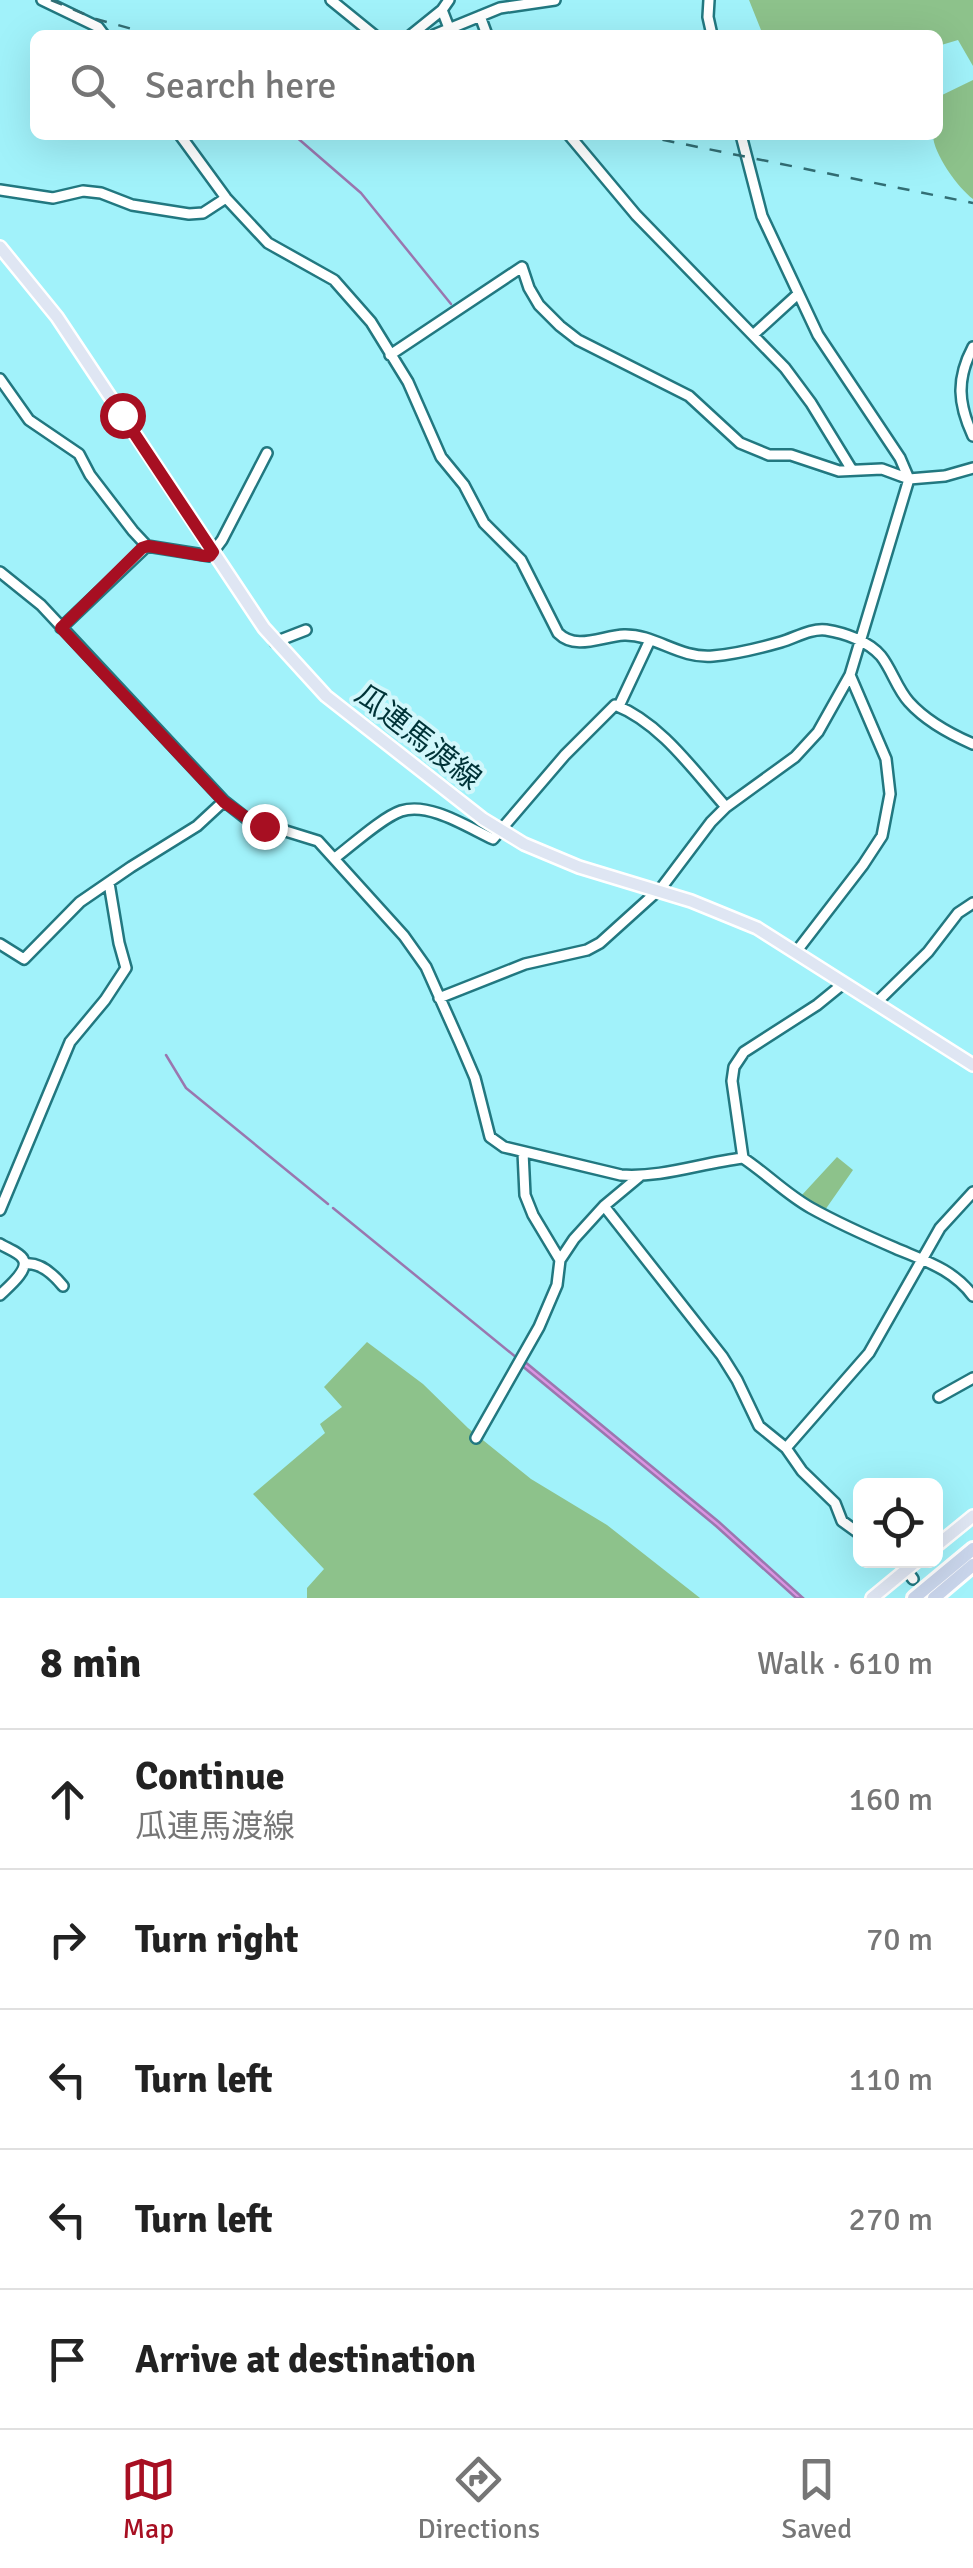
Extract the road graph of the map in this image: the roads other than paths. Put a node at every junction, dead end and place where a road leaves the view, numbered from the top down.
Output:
1 (42, 0) edge
2 (331, 0) edge
3 (449, 0) edge
4 (555, 0) edge
5 (709, 0) edge
6 (442, 10) junction
7 (480, 16) junction
8 (449, 28) junction
9 (100, 30) edge
10 (368, 30) edge
11 (418, 30) edge
12 (445, 30) edge
13 (485, 30) edge
14 (711, 30) edge
15 (184, 140) edge
16 (573, 140) edge
17 (741, 140) edge
18 (0, 190) edge
19 (226, 198) junction
20 (0, 247) edge
21 (798, 294) junction
22 (753, 335) junction
23 (973, 346) edge
24 (390, 355) junction
25 (0, 379) edge
26 (973, 436) edge
27 (267, 453) dead end
28 (973, 468) edge
29 (852, 470) junction
30 (909, 480) junction
31 (148, 546) junction
32 (213, 552) junction
33 (0, 572) edge
34 (61, 628) junction
35 (306, 630) dead end
36 (650, 640) junction
37 (860, 640) junction
38 (276, 642) junction
39 (850, 675) junction
40 (619, 706) junction
41 (973, 744) edge
42 (224, 802) junction
43 (726, 808) junction
44 (500, 830) junction
45 (335, 858) junction
46 (109, 883) junction
47 (656, 891) junction
48 (973, 902) edge
49 (0, 944) edge
50 (796, 952) junction
51 (844, 982) junction
52 (439, 998) junction
53 (876, 1002) junction
54 (973, 1065) edge
55 (523, 1152) junction
56 (743, 1158) junction
57 (640, 1176) junction
58 (973, 1192) edge
59 (604, 1206) junction
60 (0, 1210) edge
61 (0, 1244) edge
62 (560, 1260) junction
63 (922, 1260) junction
64 (26, 1264) junction
65 (63, 1286) dead end
66 (0, 1296) edge
67 (973, 1296) edge
68 (973, 1378) edge
69 (939, 1397) dead end
70 (476, 1438) dead end
71 (786, 1448) junction
72 (973, 1516) edge
73 (853, 1529) edge
74 (943, 1540) edge
75 (973, 1549) edge
76 (973, 1565) edge
77 (906, 1570) edge
78 (872, 1598) edge
79 (913, 1598) edge
80 (934, 1598) edge

1 - 9 street
2 - 10 street
3 - 6 street
4 - 7 street
5 - 14 street
6 - 8 street
6 - 11 street
7 - 8 street
7 - 13 street
8 - 12 street
15 - 19 street
16 - 22 street
17 - 21 street
18 - 19 street
19 - 24 street
20 - 32 main road, 瓜連馬渡線
21 - 22 street
21 - 30 street
22 - 29 street
23 - 26 street
24 - 29 street
24 - 36 street
25 - 31 street
27 - 32 street
28 - 30 street
29 - 30 street
30 - 37 street
31 - 32 street
31 - 34 street
32 - 38 main road, 瓜連馬渡線
33 - 34 street
34 - 42 street
35 - 38 street
36 - 37 street
36 - 40 street
37 - 39 street
37 - 41 street
38 - 44 main road, 瓜連馬渡線
39 - 43 street
39 - 50 street
40 - 43 street
40 - 44 street
42 - 45 street
42 - 46 street
43 - 47 street
44 - 45 street
44 - 47 main road, 瓜連馬渡線
45 - 52 street
46 - 49 street
46 - 60 street
47 - 50 main road, 瓜連馬渡線
47 - 52 street
48 - 53 street
50 - 51 main road, 瓜連馬渡線
51 - 53 main road, 瓜連馬渡線
51 - 56 street
52 - 55 street
53 - 54 main road, 瓜連馬渡線
55 - 57 street
55 - 62 street
56 - 57 street
56 - 63 street
57 - 59 street
58 - 63 street
59 - 62 street
59 - 71 street
61 - 64 street
62 - 70 street
63 - 67 street
63 - 71 street
64 - 65 street
64 - 66 street
68 - 69 street
71 - 73 street
72 - 74 main road
75 - 79 highway
76 - 80 highway
77 - 78 main road

